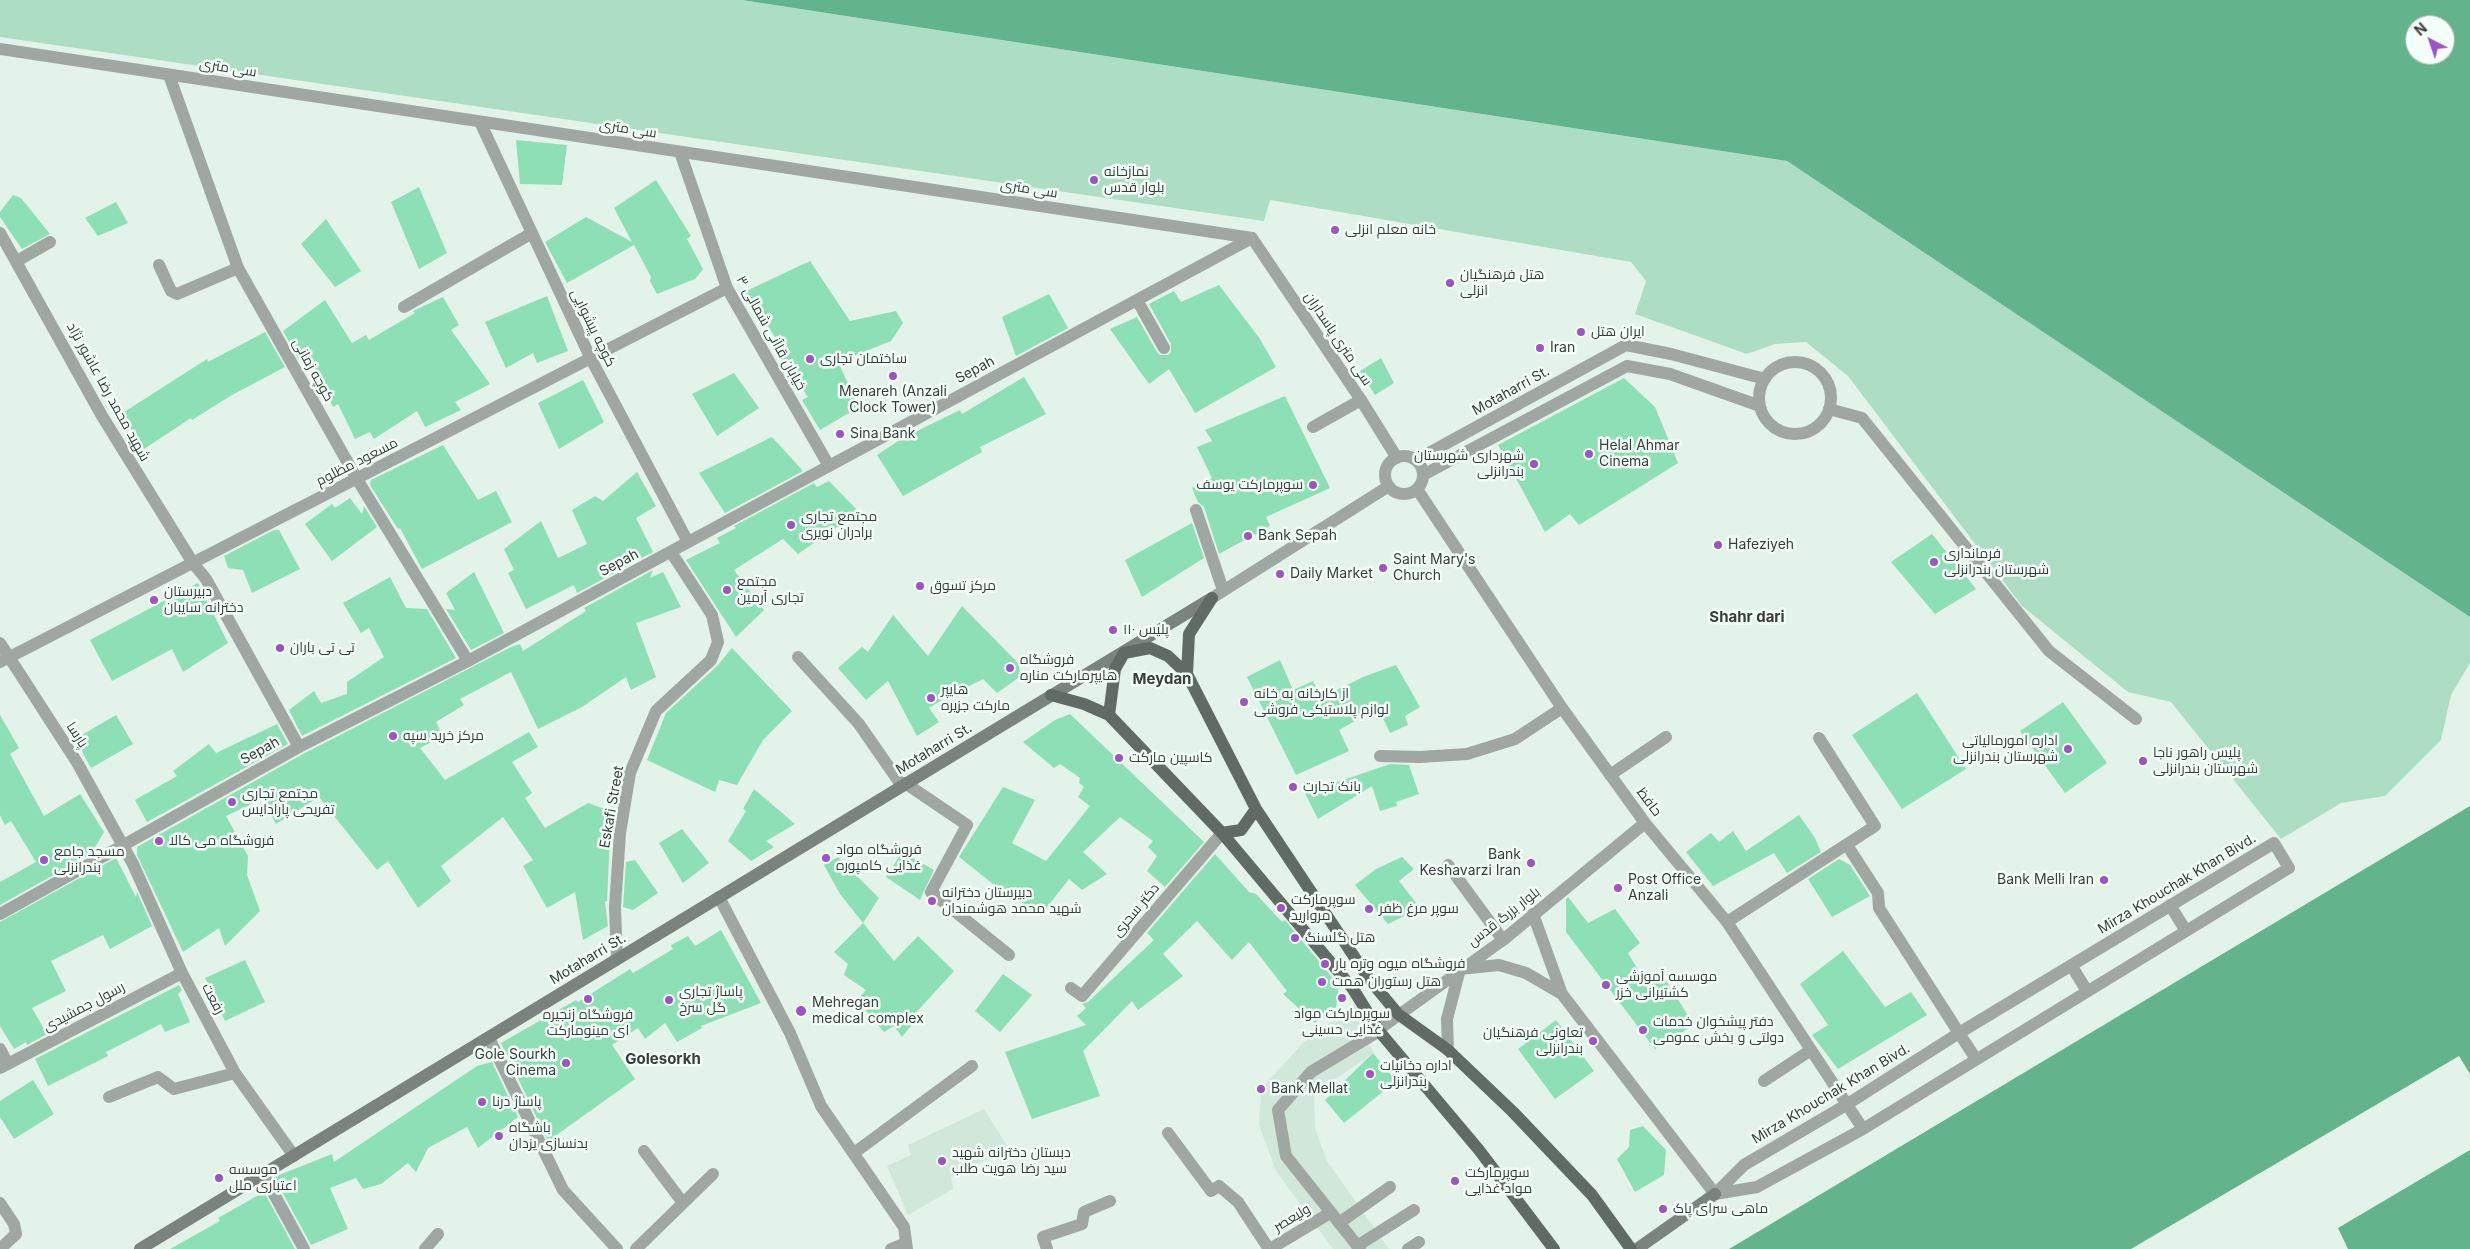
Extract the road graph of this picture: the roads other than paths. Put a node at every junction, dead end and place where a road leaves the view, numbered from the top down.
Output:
1 (0, 49) edge
2 (169, 75) junction
3 (480, 122) junction
4 (680, 152) junction
5 (0, 232) edge
6 (532, 233) junction
7 (1252, 238) junction
8 (50, 242) dead end
9 (16, 261) junction
10 (158, 265) dead end
11 (238, 268) junction
12 (727, 288) junction
13 (1137, 300) junction
14 (404, 307) dead end
15 (1164, 348) dead end
16 (591, 359) junction
17 (1765, 379) junction
18 (1361, 400) junction
19 (1760, 406) junction
20 (1829, 409) junction
21 (1313, 427) dead end
22 (1397, 458) junction
23 (1416, 460) junction
24 (829, 466) junction
25 (1423, 475) junction
26 (357, 479) junction
27 (1389, 486) junction
28 (1417, 489) junction
29 (1196, 510) dead end
30 (688, 542) junction
31 (671, 552) junction
32 (193, 563) junction
33 (1223, 590) junction
34 (1212, 598) junction
35 (0, 643) edge
36 (1124, 653) junction
37 (798, 657) dead end
38 (4, 660) edge
39 (468, 661) junction
40 (1186, 674) junction
41 (1051, 695) junction
42 (1562, 708) junction
43 (1110, 715) junction
44 (2136, 720) dead end
45 (1666, 737) dead end
46 (1819, 738) dead end
47 (299, 747) junction
48 (1380, 756) dead end
49 (1610, 775) junction
50 (903, 784) junction
51 (1256, 809) junction
52 (1645, 823) junction
53 (1222, 832) junction
54 (1847, 845) junction
55 (122, 846) junction
56 (1448, 866) dead end
57 (719, 897) junction
58 (2170, 905) junction
59 (0, 914) edge
60 (1533, 914) junction
61 (1727, 922) junction
62 (2186, 931) junction
63 (1503, 940) junction
64 (1009, 955) dead end
65 (617, 959) junction
66 (2070, 965) junction
67 (1460, 969) junction
68 (182, 973) junction
69 (1071, 988) dead end
70 (2087, 991) junction
71 (1562, 994) junction
72 (1398, 1014) junction
73 (1378, 1030) junction
74 (1959, 1033) junction
75 (488, 1038) junction
76 (0, 1049) edge
77 (1448, 1050) junction
78 (1811, 1050) junction
79 (1976, 1058) junction
80 (4, 1066) edge
81 (972, 1066) dead end
82 (235, 1073) junction
83 (1764, 1080) dead end
84 (109, 1097) dead end
85 (1846, 1105) junction
86 (1863, 1129) junction
87 (1168, 1132) dead end
88 (644, 1151) dead end
89 (854, 1154) junction
90 (294, 1156) junction
91 (263, 1174) junction
92 (713, 1174) dead end
93 (1390, 1187) dead end
94 (1715, 1194) junction
95 (1110, 1201) dead end
96 (0, 1203) edge
97 (683, 1203) junction
98 (1414, 1210) dead end
99 (1330, 1213) junction
100 (1339, 1223) junction
101 (438, 1234) dead end
102 (907, 1246) edge
103 (1358, 1248) edge
104 (0, 1249) edge
105 (140, 1249) edge
106 (304, 1249) edge
107 (425, 1249) edge
108 (617, 1249) edge
109 (636, 1249) edge
110 (891, 1249) edge
111 (1048, 1249) edge
112 (1270, 1249) edge
113 (1554, 1249) edge
114 (1631, 1249) edge
115 (1637, 1249) edge

1 - 2 street, سی متری
2 - 3 street, سی متری
2 - 11 street, کوچه زمانی
3 - 4 street, سی متری
3 - 6 street, کوچه پیشوایی
4 - 7 street, سی متری
4 - 12 street, خیابان قاآنی شمالی ۳
5 - 9 street, شهید محمد رضا عاشور نژاد
6 - 14 street
6 - 16 street, کوچه پیشوایی
7 - 13 street, Sepah
7 - 18 street, سی متری پاسداران
8 - 9 street
9 - 32 street, شهید محمد رضا عاشور نژاد
10 - 11 street
11 - 26 street, کوچه زمانی
12 - 16 street, مسعود مظلوم
12 - 24 street, خیابان قاآنی شمالی ۳
13 - 15 street
13 - 24 street, Sepah
16 - 26 street, مسعود مظلوم
16 - 30 street, کوچه پیشوایی
17 - 19 street
17 - 20 street
17 - 23 street, Motaharri St.
18 - 21 street
18 - 22 street, سی متری پاسداران
19 - 20 street
19 - 25 street
20 - 44 street
22 - 23 street
22 - 27 street
23 - 25 street
24 - 30 street, Sepah
25 - 28 street
26 - 32 street, مسعود مظلوم
26 - 39 street, کوچه زمانی
27 - 28 street
27 - 33 street
28 - 42 street, حافظ
29 - 33 street
30 - 31 street, Sepah
31 - 39 street, Sepah
31 - 65 street, Eskafi Street
32 - 38 street, مسعود مظلوم
32 - 47 street, شهید محمد رضا عاشور نژاد
33 - 34 street
34 - 36 main road
34 - 40 main road
35 - 38 street, پارسا
36 - 40 main road
36 - 41 main road, Motaharri St.
36 - 43 main road
37 - 50 street
38 - 55 street, پارسا
39 - 47 street, Sepah
40 - 51 main road
41 - 43 main road
41 - 50 main road, Motaharri St.
42 - 48 street
42 - 49 street, حافظ
43 - 53 main road
45 - 49 street
46 - 54 street
47 - 55 street, Sepah
49 - 52 street, حافظ
50 - 57 main road, Motaharri St.
50 - 64 street
51 - 53 main road
51 - 72 main road
52 - 60 street, بلوار بزرگ قدس
52 - 61 street, حافظ
53 - 69 street, دکتر سحری
53 - 73 main road
54 - 61 street
54 - 74 street
55 - 59 street, Sepah
55 - 68 street, رفعت
56 - 63 street
57 - 65 main road, Motaharri St.
57 - 89 street
58 - 62 street
58 - 62 street, Mirza Khouchak Khan Bivd.
58 - 66 street, Mirza Khouchak Khan Bivd.
60 - 63 street, بلوار بزرگ قدس
60 - 71 street
61 - 78 street, حافظ
62 - 70 street, Mirza Khouchak Khan Bivd.
63 - 67 street, بلوار بزرگ قدس
65 - 75 main road, Motaharri St.
66 - 70 street
66 - 74 street, Mirza Khouchak Khan Bivd.
67 - 71 street
67 - 72 street, بلوار بزرگ قدس
67 - 77 street
68 - 80 street, رسول جمشیدی
68 - 82 street, رفعت
70 - 79 street, Mirza Khouchak Khan Bivd.
71 - 94 street
72 - 73 street, بلوار بزرگ قدس
72 - 77 main road
73 - 99 street, بلوار بزرگ قدس
73 - 113 main road
74 - 79 street
74 - 85 street, Mirza Khouchak Khan Bivd.
75 - 90 main road, Motaharri St.
75 - 108 street
76 - 80 street
77 - 114 main road
78 - 83 street
78 - 85 street, حافظ
79 - 86 street, Mirza Khouchak Khan Bivd.
81 - 89 street
82 - 84 street
82 - 90 street, رفعت
85 - 86 street, حافظ
85 - 94 street, Mirza Khouchak Khan Bivd.
86 - 94 street, Mirza Khouchak Khan Bivd.
87 - 112 street
88 - 97 street
89 - 102 street
90 - 91 main road, Motaharri St.
91 - 105 main road, Motaharri St.
91 - 106 street
92 - 97 street
93 - 100 street
94 - 115 main road
95 - 111 street
96 - 104 street
97 - 109 street
98 - 103 street
99 - 100 street
99 - 112 street, ولیعصر
100 - 103 street
101 - 107 street
102 - 110 street

